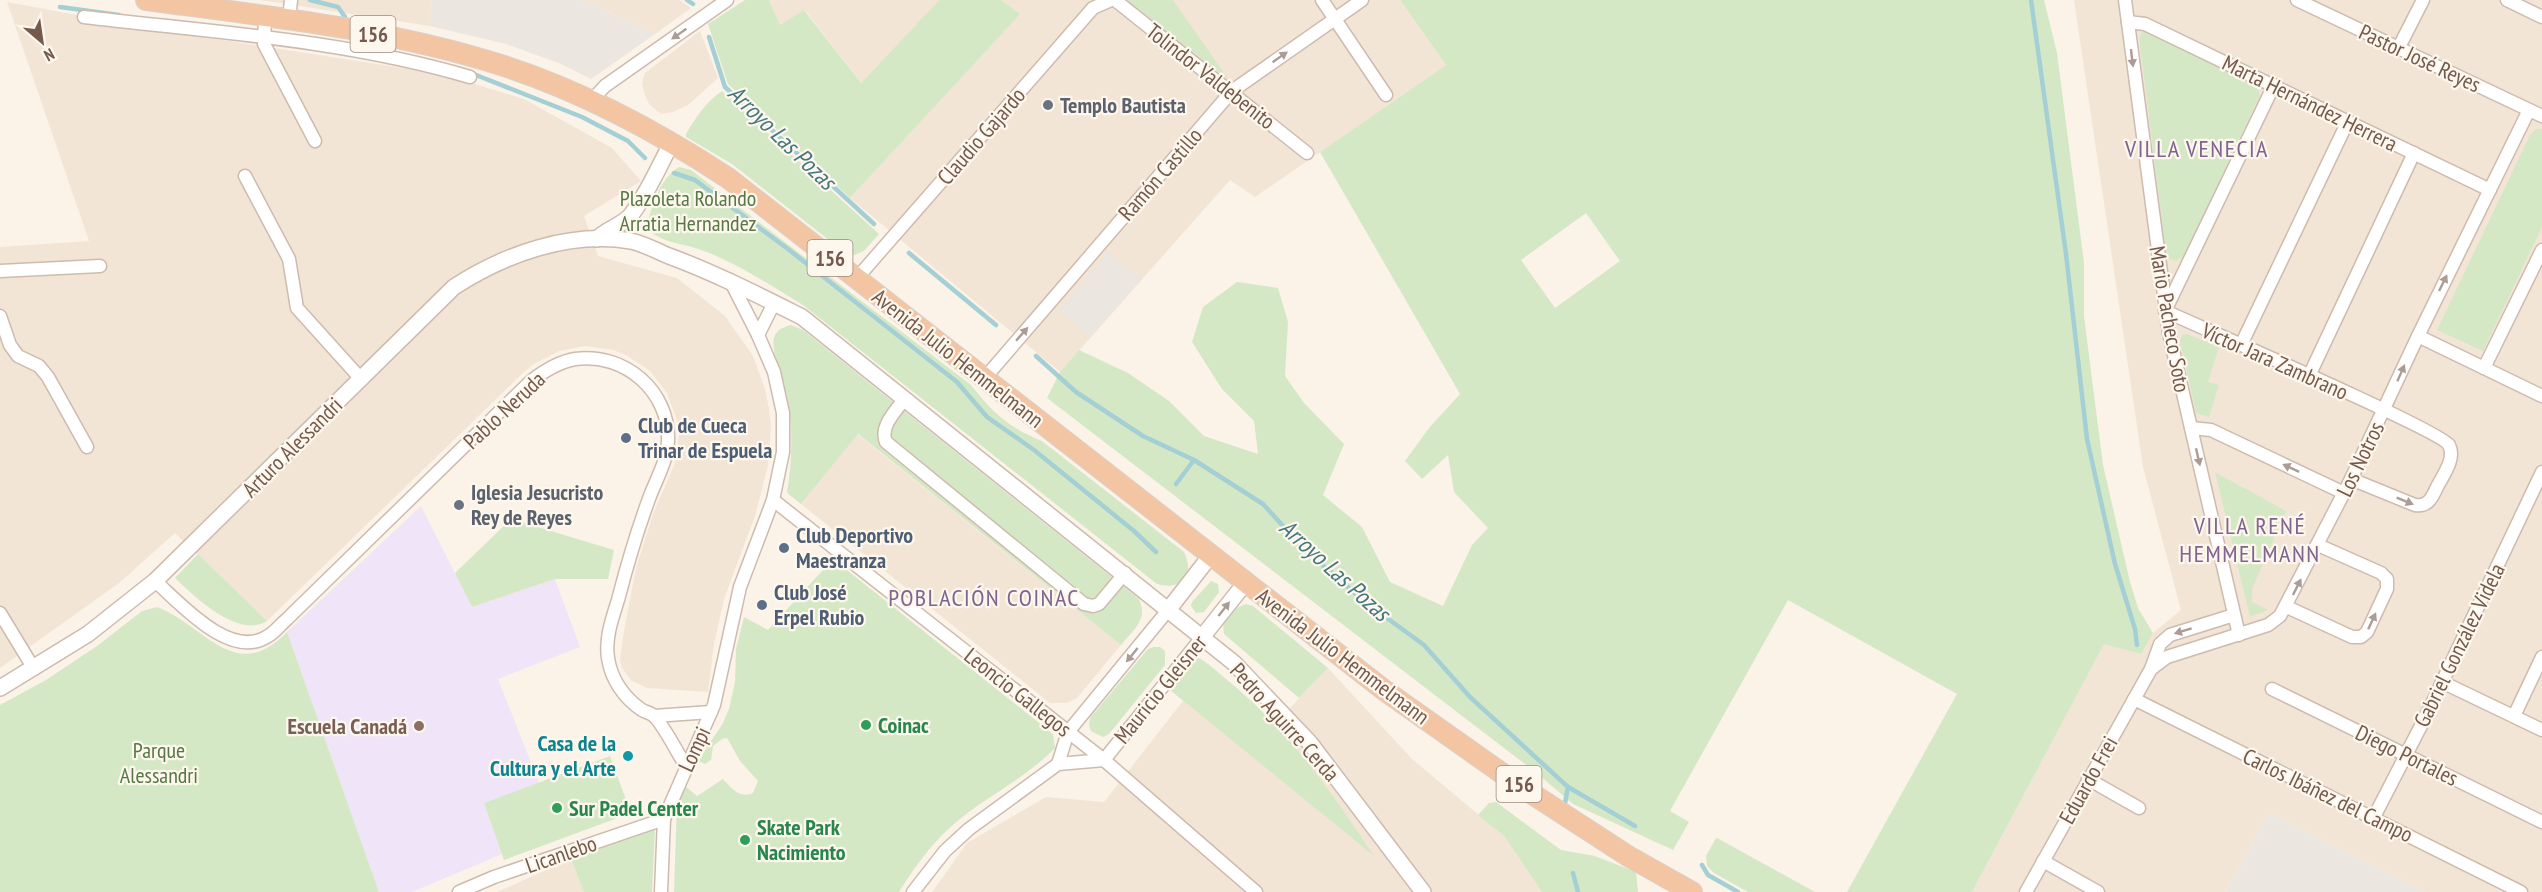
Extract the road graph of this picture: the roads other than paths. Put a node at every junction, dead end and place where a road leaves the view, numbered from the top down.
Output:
1 (146, 0) edge
2 (727, 0) edge
3 (1113, 0) edge
4 (1322, 0) edge
5 (1362, 0) edge
6 (2125, 0) edge
7 (2297, 0) edge
8 (2423, 0) edge
9 (2507, 0) edge
10 (218, 5) edge
11 (290, 10) edge
12 (266, 16) junction
13 (84, 17) dead end
14 (2542, 17) edge
15 (1335, 19) junction
16 (2128, 22) junction
17 (265, 38) junction
18 (2399, 47) junction
19 (470, 77) dead end
20 (2274, 85) junction
21 (1232, 91) junction
22 (1386, 95) dead end
23 (591, 101) junction
24 (2529, 110) junction
25 (2542, 116) edge
26 (2348, 121) junction
27 (315, 141) dead end
28 (672, 142) junction
29 (1307, 153) dead end
30 (2414, 153) junction
31 (245, 176) dead end
32 (2490, 190) junction
33 (630, 217) junction
34 (597, 239) junction
35 (633, 242) junction
36 (2542, 250) edge
37 (100, 266) dead end
38 (0, 272) edge
39 (857, 279) junction
40 (730, 280) junction
41 (774, 303) junction
42 (2165, 311) junction
43 (0, 316) edge
44 (758, 335) junction
45 (2418, 336) junction
46 (2241, 345) junction
47 (2484, 368) junction
48 (2309, 376) junction
49 (984, 378) junction
50 (361, 379) junction
51 (2542, 396) edge
52 (905, 398) junction
53 (2384, 410) junction
54 (2191, 428) junction
55 (87, 447) dead end
56 (2542, 472) edge
57 (2351, 479) junction
58 (2344, 493) junction
59 (2537, 494) edge
60 (773, 500) junction
61 (2318, 544) junction
62 (1211, 555) junction
63 (1125, 573) junction
64 (154, 581) junction
65 (1246, 582) junction
66 (2287, 607) junction
67 (1168, 609) junction
68 (0, 613) edge
69 (2234, 615) junction
70 (2239, 634) junction
71 (1203, 636) junction
72 (2542, 657) edge
73 (34, 669) junction
74 (2151, 669) junction
75 (2442, 682) junction
76 (0, 688) edge
77 (2272, 689) dead end
78 (2134, 699) junction
79 (711, 712) junction
80 (654, 716) junction
81 (2514, 716) junction
82 (2542, 730) edge
83 (1068, 732) junction
84 (2405, 753) junction
85 (1104, 760) junction
86 (1058, 764) junction
87 (686, 766) junction
88 (2088, 779) junction
89 (2139, 808) dead end
90 (2374, 817) junction
91 (664, 819) junction
92 (2542, 822) edge
93 (2043, 861) junction
94 (459, 892) edge
95 (661, 892) edge
96 (913, 892) edge
97 (1256, 892) edge
98 (1424, 892) edge
99 (1692, 892) edge
100 (2026, 892) edge
101 (2098, 892) edge
102 (2521, 892) edge

1 - 10 highway, Avenida Julio Hemmelmann / 156
2 -> 23 street
3 - 21 street, Tolindor Valdebenito
3 - 39 street, Claudio Gajardo
4 - 15 street
5 - 15 street, Ramón Castillo
6 - 16 street, Mario Pacheco Soto
7 - 18 street, Pastor José Reyes
8 - 18 street
9 - 14 street
10 - 12 highway, Avenida Julio Hemmelmann / 156
11 - 12 highway, Avenida Julio Hemmelmann / 156
11 - 23 highway, Avenida Julio Hemmelmann / 156
12 - 17 street
13 - 17 street
21 -> 15 street, Ramón Castillo
15 - 22 street
16 - 20 street, Marta Hernández Herrera
16 -> 42 street, Mario Pacheco Soto
17 - 19 street
17 - 27 street
18 - 24 street, Pastor José Reyes
20 - 26 street, Marta Hernández Herrera
20 - 42 street
21 - 29 street, Tolindor Valdebenito
49 -> 21 street, Ramón Castillo
23 - 28 highway, Avenida Julio Hemmelmann / 156
24 - 25 street, Pastor José Reyes
24 - 32 street, Los Notros
26 - 30 street, Marta Hernández Herrera
26 - 46 street
28 - 33 street, Arturo Alessandri
28 - 39 highway, Avenida Julio Hemmelmann / 156
30 - 32 street, Marta Hernández Herrera
30 - 48 street
31 - 50 street
45 -> 32 street, Los Notros
33 - 34 street, Arturo Alessandri
33 - 35 street
34 - 35 street, Arturo Alessandri
34 - 50 street, Arturo Alessandri
35 - 40 street, Arturo Alessandri
36 - 47 street
37 - 38 street
39 - 49 highway, Avenida Julio Hemmelmann / 156
40 - 41 street, Pedro Aguirre Cerda
40 - 44 street
41 - 44 street
41 - 52 street, Pedro Aguirre Cerda
42 - 46 street, Víctor Jara Zambrano
42 - 54 street, Mario Pacheco Soto
43 - 55 street
44 - 60 street
45 - 47 street
53 -> 45 street, Los Notros
46 - 48 street, Víctor Jara Zambrano
47 - 51 street
48 - 53 street, Víctor Jara Zambrano
49 - 62 highway, Avenida Julio Hemmelmann / 156
50 - 64 street, Arturo Alessandri
52 - 63 street, Pedro Aguirre Cerda
52 - 63 street
53 - 57 street, Los Notros
57 -> 53 street, Víctor Jara Zambrano
58 -> 54 street
54 -> 69 street, Mario Pacheco Soto
56 - 59 street, Gabriel González Videla
57 - 58 street, Los Notros
58 - 61 street, Los Notros
59 - 75 street, Gabriel González Videla
60 - 79 street
60 - 83 street, Leoncio Gallegos
66 -> 61 street, Los Notros
66 -> 61 street
62 - 65 highway, Avenida Julio Hemmelmann / 156
62 - 67 street, Mauricio Gleisner
63 - 67 street, Pedro Aguirre Cerda
64 - 73 street, Arturo Alessandri
64 - 80 street, Pablo Neruda
71 -> 65 street, Mauricio Gleisner
65 - 99 highway, Avenida Julio Hemmelmann / 156
66 - 70 street, Los Notros
67 - 71 street, Pedro Aguirre Cerda
67 -> 83 street, Mauricio Gleisner
68 - 73 street
69 - 70 street, Mario Pacheco Soto
69 -> 74 street
70 - 74 street, Los Notros
71 - 85 street, Mauricio Gleisner
71 - 98 street, Pedro Aguirre Cerda
72 - 81 street
73 - 76 street, Arturo Alessandri
74 - 78 street, Eduardo Frei
75 - 81 street
75 - 84 street, Gabriel González Videla
77 - 84 street, Diego Portales
78 - 88 street, Eduardo Frei
78 - 90 street, Carlos Ibáñez del Campo
79 - 80 street
79 - 87 street, Lompi
80 - 87 street, Pablo Neruda
81 - 82 street
83 - 85 street, Leoncio Gallegos
83 - 86 street, Mauricio Gleisner
84 - 90 street, Gabriel González Videla
84 - 92 street, Diego Portales
85 - 86 street, Mauricio Gleisner
85 - 97 street, Leoncio Gallegos
86 - 96 street
87 - 91 street, Lompi
88 - 89 street
88 - 93 street, Eduardo Frei
90 - 102 street, Carlos Ibáñez del Campo
91 - 94 street, Licanlebo
91 - 95 street, Lompi
93 - 100 street, Eduardo Frei
93 - 101 street

